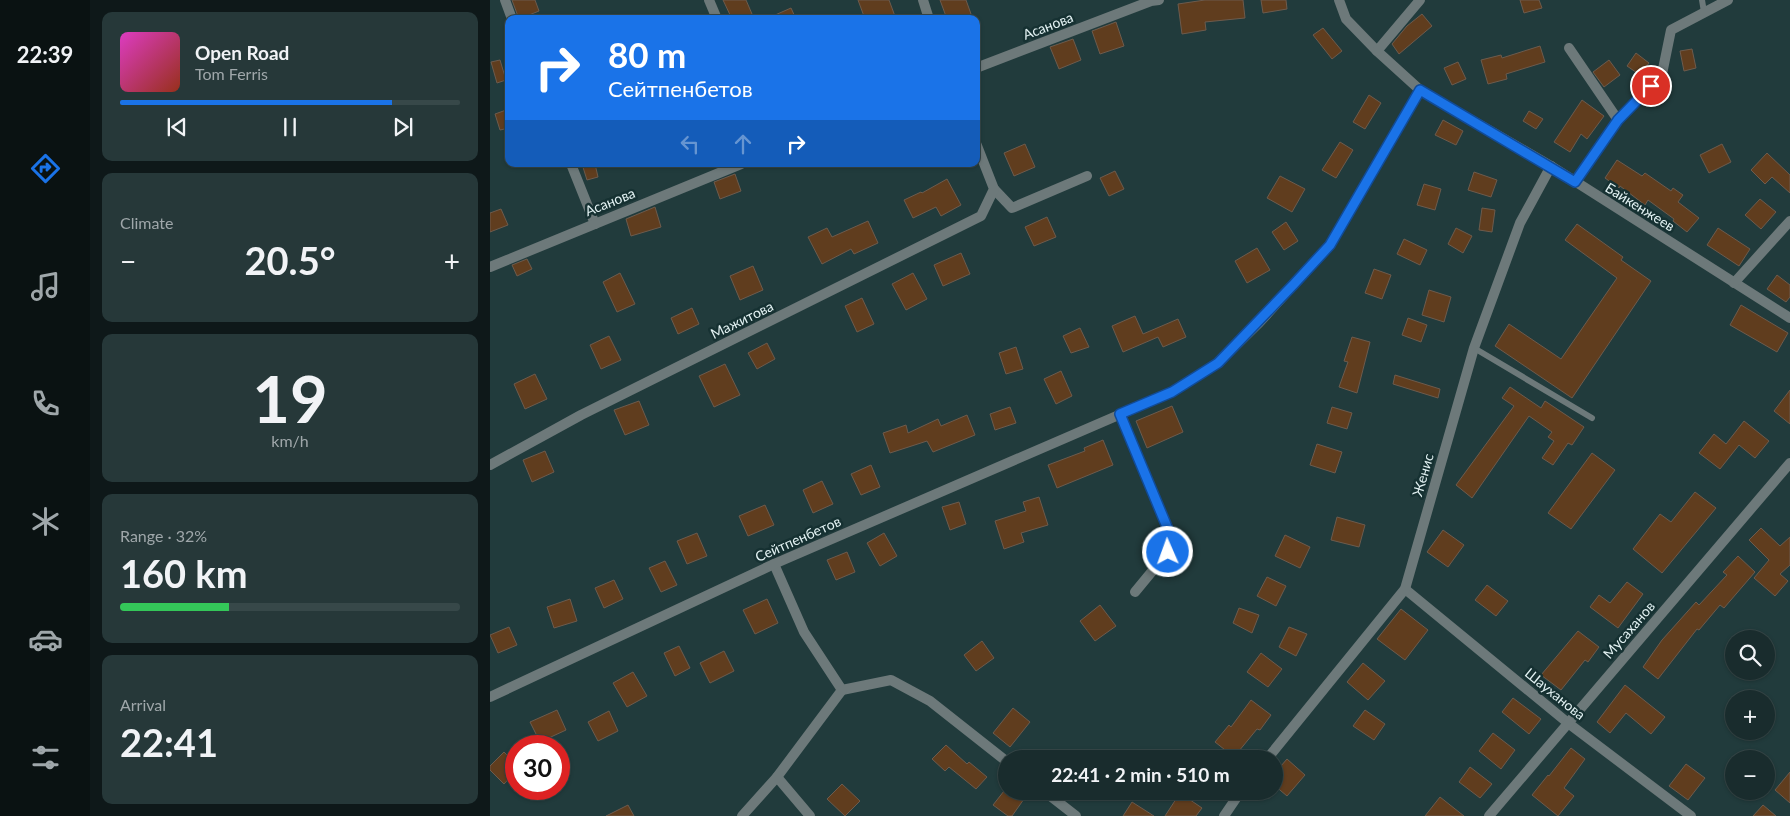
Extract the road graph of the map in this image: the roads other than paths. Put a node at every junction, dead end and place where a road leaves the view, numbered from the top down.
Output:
1 (505, 0) edge
2 (709, 0) edge
3 (923, 0) edge
4 (1154, 0) edge
5 (1339, 0) edge
6 (1420, 0) edge
7 (1702, 0) edge
8 (1728, 0) edge
9 (1704, 12) junction
10 (511, 15) edge
11 (715, 15) edge
12 (928, 15) edge
13 (1569, 48) dead end
14 (1376, 51) junction
15 (980, 66) edge
16 (1420, 90) junction
17 (1618, 120) junction
18 (980, 153) edge
19 (1551, 166) junction
20 (572, 167) edge
21 (734, 167) edge
22 (1087, 176) dead end
23 (1575, 182) junction
24 (994, 189) junction
25 (1790, 221) edge
26 (595, 224) junction
27 (490, 266) edge
28 (1734, 283) junction
29 (1790, 318) edge
30 (1474, 348) junction
31 (1120, 414) junction
32 (1592, 418) dead end
33 (1790, 463) edge
34 (490, 465) edge
35 (774, 564) junction
36 (1405, 589) junction
37 (1135, 592) dead end
38 (842, 690) junction
39 (490, 696) edge
40 (1568, 723) junction
41 (1274, 750) edge
42 (998, 755) edge
43 (777, 777) junction
44 (1056, 800) edge
45 (1235, 800) edge
46 (742, 816) edge
47 (810, 816) edge
48 (1076, 816) edge
49 (1224, 816) edge
50 (1489, 816) edge
51 (1691, 816) edge

1 - 10 street
2 - 11 street
3 - 12 street
4 - 15 street, Асанова
5 - 14 street, Байкенжеев
6 - 14 street
7 - 9 lane
8 - 9 street
9 - 17 street
13 - 17 street
14 - 16 street, Байкенжеев
16 - 19 street, Байкенжеев
16 - 31 street, Сейтпенбетов
17 - 23 street
18 - 24 street
19 - 23 street, Байкенжеев
19 - 30 street, Женис
20 - 26 street
21 - 26 street, Асанова
22 - 24 street
23 - 28 street, Байкенжеев
24 - 34 street, Мажитова
25 - 28 street
26 - 27 street, Асанова
28 - 29 street, Байкенжеев
30 - 32 lane
30 - 36 street, Женис
31 - 35 street, Сейтпенбетов
31 - 37 street
33 - 40 street, Мусаханов
35 - 38 street
35 - 39 street, Сейтпенбетов
36 - 40 street, Шауханова
36 - 41 street, Женис
38 - 42 street
38 - 43 street
40 - 50 street, Мусаханов
40 - 51 street, Шауханова
43 - 46 street
43 - 47 street
44 - 48 street
45 - 49 street

